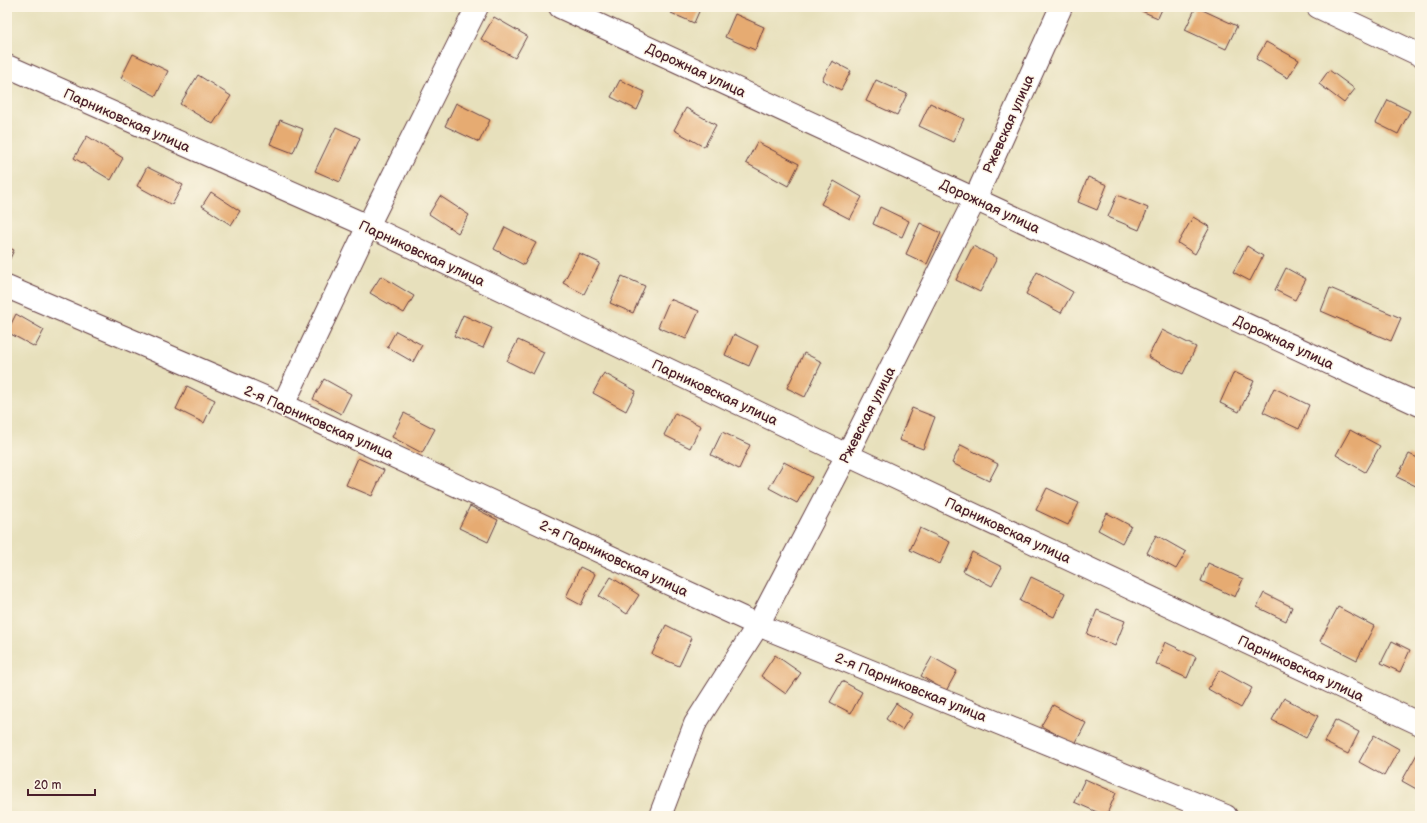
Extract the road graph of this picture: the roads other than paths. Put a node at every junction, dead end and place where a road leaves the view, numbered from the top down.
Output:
1 (477, 7) edge
2 (560, 7) edge
3 (1061, 7) edge
4 (1318, 7) edge
5 (1420, 55) edge
6 (7, 66) edge
7 (974, 200) junction
8 (368, 226) junction
9 (7, 287) edge
10 (283, 405) junction
11 (1420, 405) edge
12 (848, 455) junction
13 (758, 625) junction
14 (1420, 724) edge
15 (660, 816) edge
16 (1226, 816) edge

1 - 8 street
2 - 7 street, Дорожная улица
3 - 7 street, Ржевская улица
4 - 5 street
6 - 8 street, Парниковская улица
7 - 11 street, Дорожная улица
7 - 12 street, Ржевская улица
8 - 10 street
8 - 12 street, Парниковская улица
9 - 10 street, 2-я Парниковская улица
10 - 13 street, 2-я Парниковская улица
12 - 13 street, Ржевская улица
12 - 14 street, Парниковская улица
13 - 15 street, Ржевская улица
13 - 16 street, 2-я Парниковская улица

